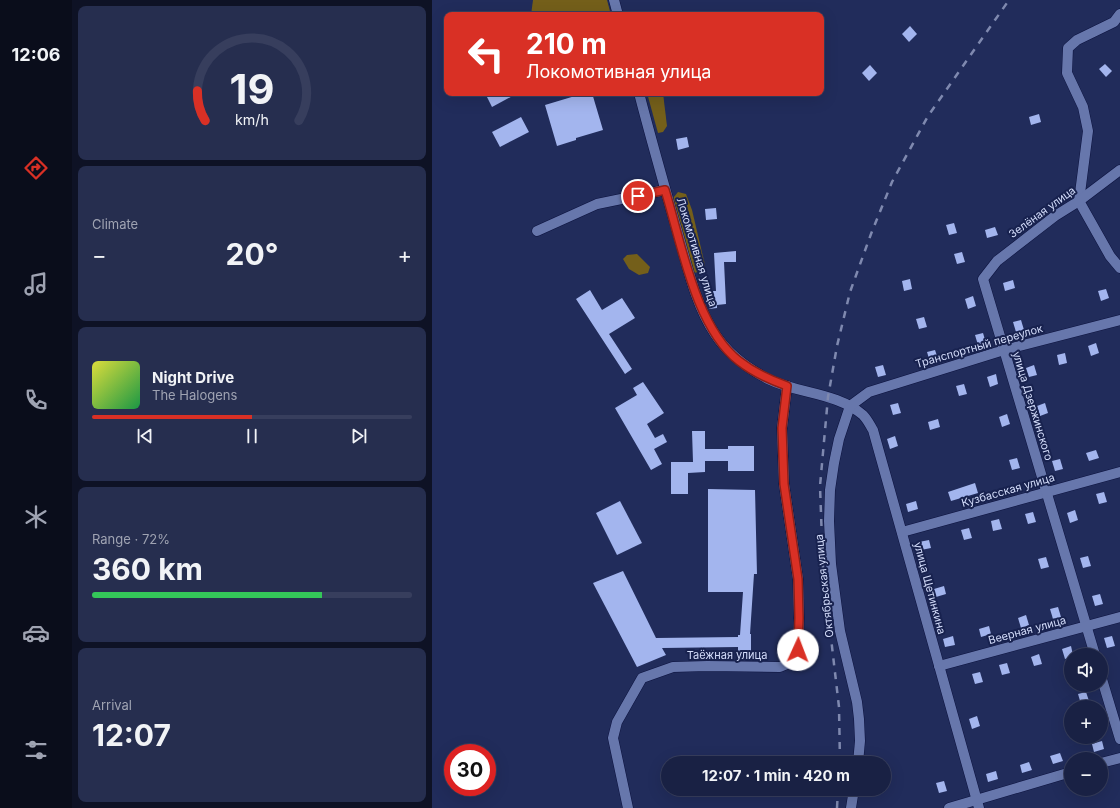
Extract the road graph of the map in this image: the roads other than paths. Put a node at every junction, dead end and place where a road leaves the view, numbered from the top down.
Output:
1 (614, 0) edge
2 (617, 12) edge
3 (1120, 14) edge
4 (640, 96) edge
5 (1120, 170) edge
6 (665, 190) junction
7 (1079, 201) junction
8 (537, 231) dead end
9 (1120, 268) edge
10 (983, 279) joint
11 (1120, 320) edge
12 (1004, 350) junction
13 (787, 386) junction
14 (828, 397) joint
15 (850, 406) junction
16 (1120, 472) edge
17 (1046, 492) junction
18 (902, 532) junction
19 (1120, 617) edge
20 (1086, 627) junction
21 (1093, 648) edge
22 (939, 666) junction
23 (1106, 692) edge
24 (1120, 739) edge
25 (859, 756) edge
26 (1120, 758) edge
27 (1108, 762) edge
28 (1064, 774) edge
29 (853, 796) edge
30 (978, 804) edge
31 (628, 808) edge
32 (851, 808) edge
33 (949, 808) edge

1 - 2 street
3 - 7 street
4 - 6 street, Локомотивная улица
5 - 7 street, Зелёная улица
6 - 8 street
6 - 13 street, Локомотивная улица
7 - 9 street
7 - 10 street, Зелёная улица
10 - 12 street, улица Дзержинского
11 - 12 street, Транспортный переулок
12 - 15 street, Транспортный переулок
12 - 17 street, улица Дзержинского
13 - 14 street, Локомотивная улица
13 - 31 street, Таёжная улица
14 - 15 street, улица Щетинкина
15 - 18 street, улица Щетинкина
15 - 25 street, Октябрьская улица
16 - 17 street, Кузбасская улица
17 - 18 street, Кузбасская улица
17 - 20 street, улица Дзержинского
18 - 22 street, улица Щетинкина
19 - 20 street, Веерная улица
20 - 21 street, улица Дзержинского
20 - 22 street, Веерная улица
22 - 30 street, улица Щетинкина
23 - 24 street
26 - 27 street
28 - 30 street
29 - 32 street
30 - 33 street

